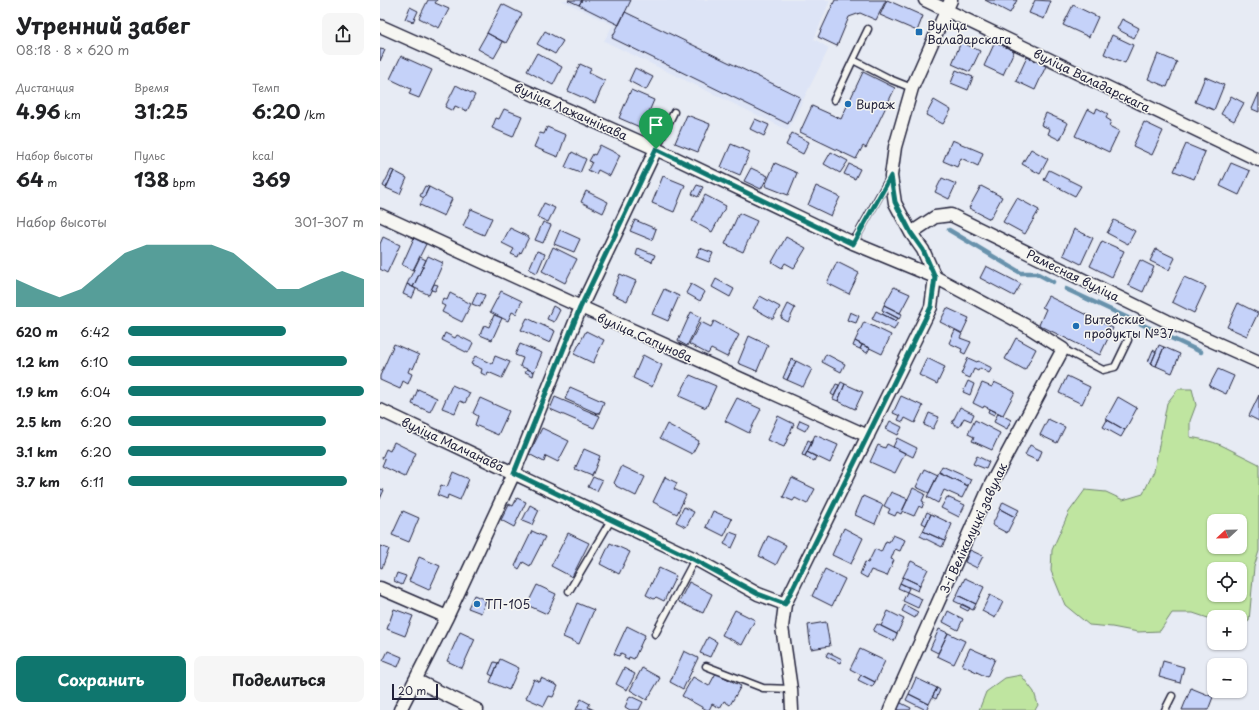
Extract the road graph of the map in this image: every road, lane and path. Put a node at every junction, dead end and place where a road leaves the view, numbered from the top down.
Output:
1 (925, 0) edge
2 (949, 5) edge
3 (380, 26) edge
4 (868, 29) dead end
5 (853, 60) junction
6 (912, 88) junction
7 (834, 100) dead end
8 (674, 112) dead end
9 (656, 149) junction
10 (1259, 160) edge
11 (891, 176) junction
12 (380, 215) edge
13 (911, 233) junction
14 (853, 244) junction
15 (935, 277) junction
16 (580, 308) junction
17 (1128, 340) dead end
18 (1063, 349) junction
19 (1259, 362) edge
20 (380, 410) edge
21 (868, 436) junction
22 (514, 473) junction
23 (611, 520) junction
24 (695, 560) junction
25 (380, 588) edge
26 (569, 591) dead end
27 (785, 604) junction
28 (447, 617) junction
29 (655, 634) dead end
30 (706, 666) dead end
31 (414, 680) junction
32 (791, 689) junction
33 (1172, 696) dead end
34 (400, 710) edge
35 (477, 710) edge
36 (792, 710) edge
37 (890, 710) edge
38 (1165, 710) edge

1 - 2 street, вуліца Валадарскага
2 - 6 street
2 - 10 street, вуліца Валадарскага
3 - 9 street, вуліца Лажачнікава
4 - 5 lane
5 - 6 lane
5 - 7 lane
6 - 11 street
8 - 9 lane
9 - 14 street, вуліца Лажачнікава
9 - 16 street
11 - 13 street
11 - 14 lane
12 - 16 street, вуліца Сапунова
13 - 15 street
13 - 19 street, Рамесная вуліца
14 - 15 street, вуліца Лажачнікава
15 - 18 street, вуліца Лажачнікава
15 - 21 street
16 - 21 street, вуліца Сапунова
16 - 22 street
17 - 18 lane
18 - 37 street, 3-і Велікалуцкі завулак
20 - 22 street, вуліца Малчанава
21 - 27 street
22 - 23 street, вуліца Малчанава
22 - 28 street
23 - 24 street, вуліца Малчанава
23 - 26 lane
24 - 27 street, вуліца Малчанава
24 - 29 lane
25 - 28 street
27 - 32 street
28 - 31 street
30 - 32 lane
31 - 34 street
31 - 35 street
32 - 36 street
33 - 38 lane

